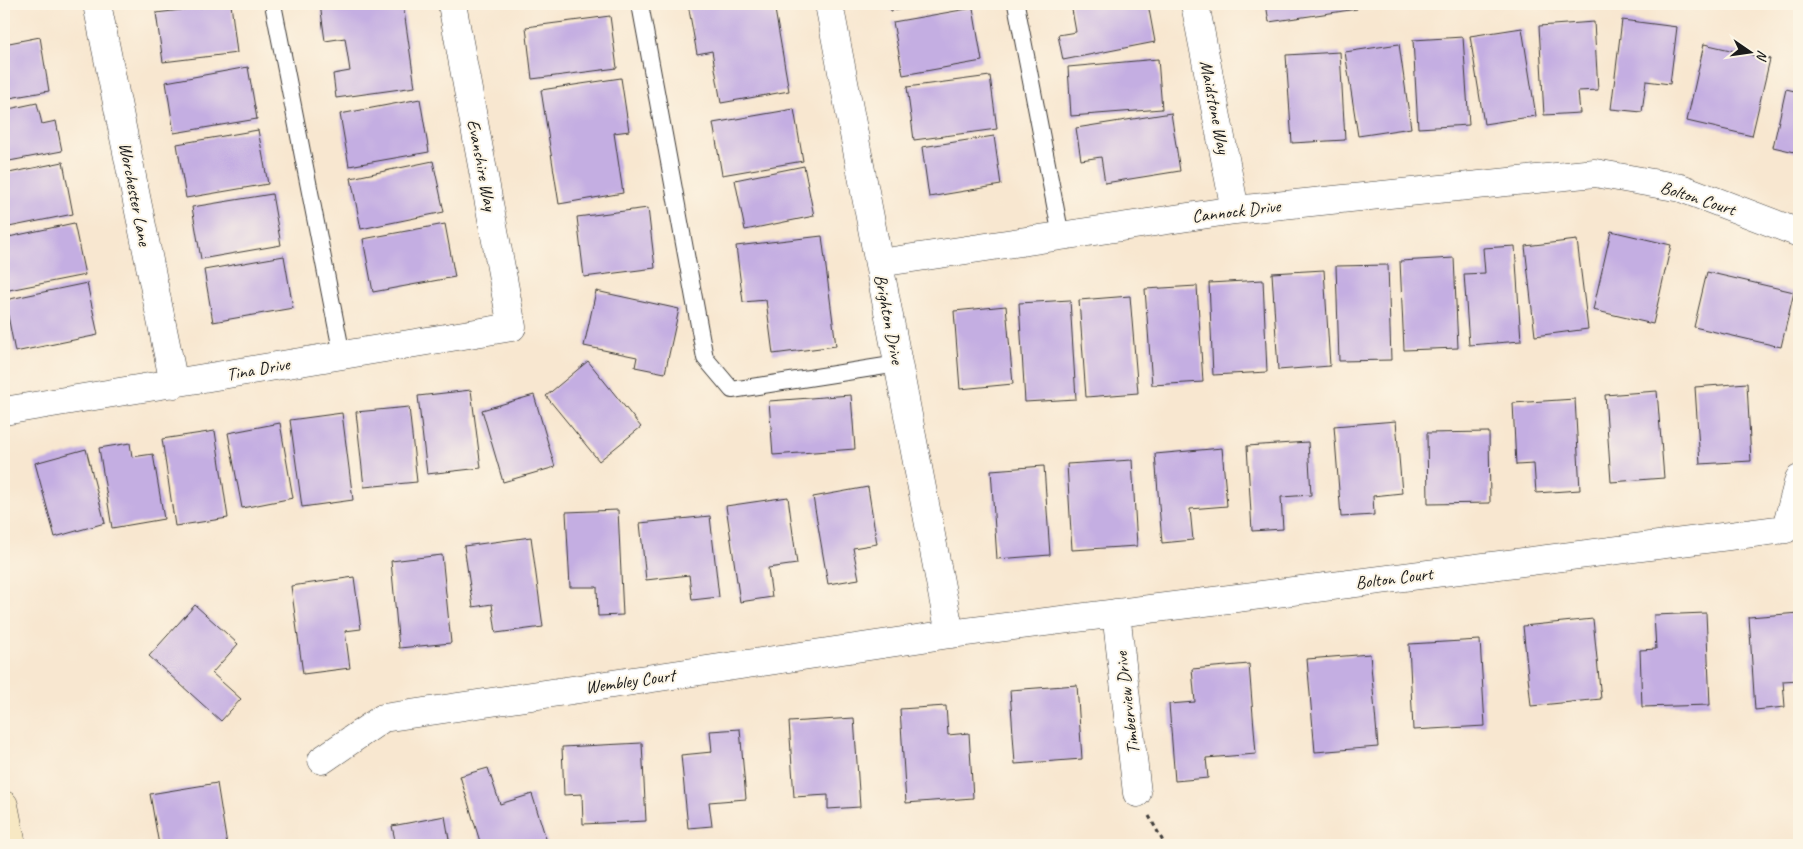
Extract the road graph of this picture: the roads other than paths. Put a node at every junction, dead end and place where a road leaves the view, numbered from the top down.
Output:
1 (96, 4) edge
2 (273, 4) edge
3 (452, 4) edge
4 (640, 4) edge
5 (829, 4) edge
6 (1016, 4) edge
7 (1196, 4) edge
8 (1595, 173) joint
9 (1235, 210) junction
10 (1799, 233) edge
11 (1062, 236) junction
12 (879, 263) junction
13 (512, 327) joint
14 (342, 355) junction
15 (898, 364) junction
16 (174, 384) junction
17 (4, 411) edge
18 (1799, 479) edge
19 (1116, 613) junction
20 (950, 634) junction
21 (322, 760) dead end
22 (1137, 793) dead end
23 (4, 805) edge
24 (12, 845) edge

1 - 16 street, Worchester Lane
2 - 14 lane
3 - 13 street, Evanshire Way
4 - 15 lane
5 - 12 street, Brighton Drive
6 - 11 lane
7 - 9 street, Maidstone Way
8 - 9 street, Cannock Drive
8 - 10 street, Bolton Court
9 - 11 street, Cannock Drive
11 - 12 street, Cannock Drive
12 - 15 street, Brighton Drive
13 - 14 street, Tina Drive
14 - 16 street, Tina Drive
15 - 20 street, Brighton Drive
16 - 17 street, Tina Drive
18 - 19 street, Bolton Court
19 - 20 street, Bolton Court
19 - 22 street, Timberview Drive
20 - 21 street, Wembley Court
23 - 24 street

